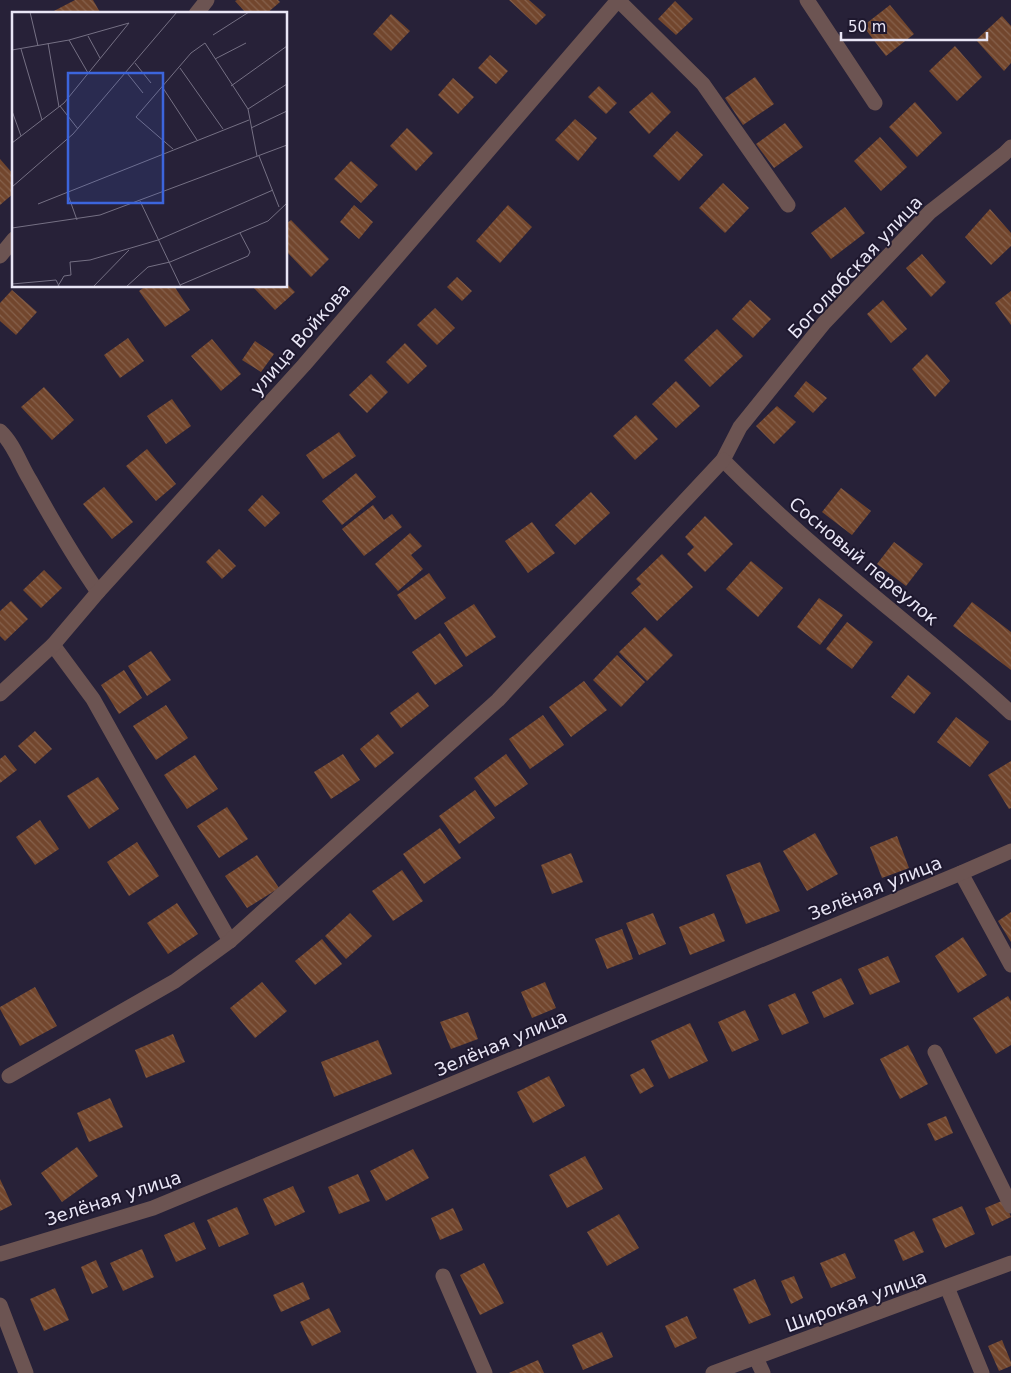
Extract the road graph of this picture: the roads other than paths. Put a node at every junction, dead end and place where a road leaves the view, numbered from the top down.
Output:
1 (207, 0) edge
2 (618, 0) edge
3 (807, 0) edge
4 (198, 12) edge
5 (875, 103) dead end
6 (1009, 155) edge
7 (788, 205) dead end
8 (12, 241) edge
9 (0, 256) edge
10 (1, 430) edge
11 (723, 460) junction
12 (98, 592) junction
13 (53, 645) junction
14 (0, 694) edge
15 (1011, 713) edge
16 (1011, 851) edge
17 (961, 873) junction
18 (230, 941) junction
19 (1011, 965) edge
20 (935, 1052) dead end
21 (9, 1076) dead end
22 (1011, 1206) edge
23 (0, 1254) edge
24 (1011, 1263) edge
25 (444, 1276) dead end
26 (947, 1287) junction
27 (0, 1305) edge
28 (756, 1358) junction
29 (26, 1373) edge
30 (485, 1373) edge
31 (713, 1373) edge
32 (763, 1373) edge
33 (982, 1373) edge

1 - 4 street
2 - 7 street
2 - 12 street, улица Войкова
3 - 5 street
6 - 11 street, Боголюбская улица
8 - 9 street
10 - 12 street
11 - 15 street, Сосновый переулок
11 - 18 street
12 - 13 street, улица Войкова
13 - 14 street, улица Войкова
13 - 18 street
16 - 17 street, Зелёная улица
17 - 19 street
17 - 23 street, Зелёная улица
18 - 21 street
20 - 22 street
24 - 26 street, Широкая улица
25 - 30 street
26 - 28 street, Широкая улица
26 - 33 street
27 - 29 street
28 - 31 street, Широкая улица
28 - 32 street

